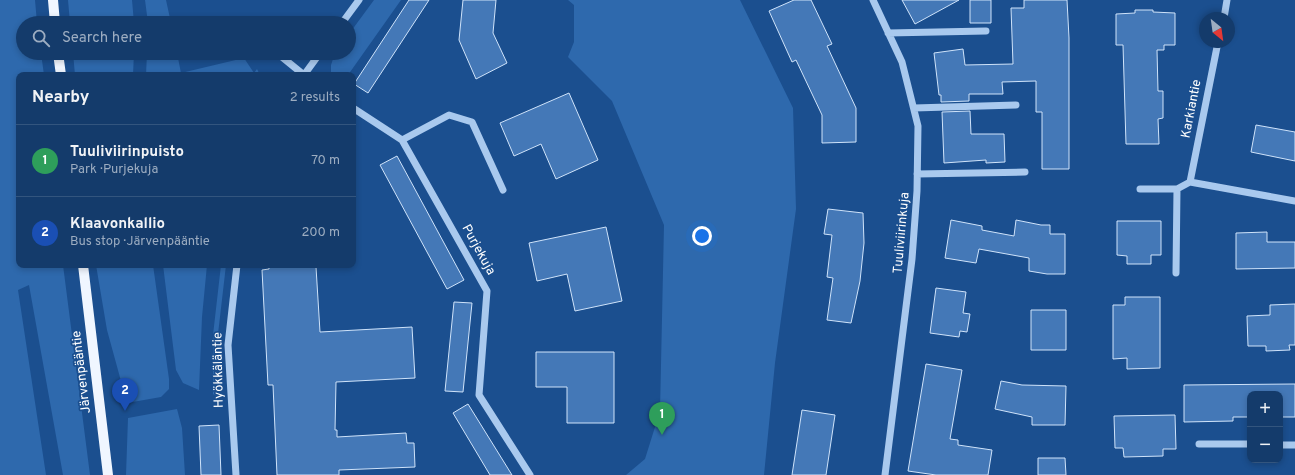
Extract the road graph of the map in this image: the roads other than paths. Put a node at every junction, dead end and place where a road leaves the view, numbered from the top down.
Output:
1 (53, 0) edge
2 (359, 0) edge
3 (873, 0) edge
4 (1228, 0) edge
5 (1225, 12) edge
6 (54, 16) edge
7 (347, 16) edge
8 (986, 31) dead end
9 (888, 33) junction
10 (1217, 48) edge
11 (59, 60) edge
12 (286, 60) edge
13 (315, 60) edge
14 (61, 72) edge
15 (300, 72) edge
16 (306, 72) edge
17 (1016, 105) dead end
18 (914, 108) junction
19 (356, 110) edge
20 (402, 140) junction
21 (1026, 172) dead end
22 (917, 174) junction
23 (1190, 182) junction
24 (1140, 189) dead end
25 (1177, 189) junction
26 (503, 190) dead end
27 (1295, 201) edge
28 (83, 268) edge
29 (237, 268) edge
30 (1176, 273) dead end
31 (1199, 444) dead end
32 (1247, 444) edge
33 (1283, 445) edge
34 (1295, 445) edge
35 (108, 475) edge
36 (236, 475) edge
37 (530, 475) edge
38 (885, 475) edge

1 - 6 main road
2 - 7 street
3 - 9 street, Tuuliviirinkuja
4 - 5 street
8 - 9 street
9 - 18 street, Tuuliviirinkuja
10 - 23 street, Karkiantie
11 - 14 main road
12 - 15 street
13 - 16 street
17 - 18 street
18 - 22 street, Tuuliviirinkuja
19 - 20 street, Purjekuja
20 - 26 street
20 - 37 street, Purjekuja
21 - 22 street
22 - 38 street, Tuuliviirinkuja
23 - 25 street
23 - 27 street
24 - 25 street
25 - 30 street
28 - 35 main road, Järvenpääntie
29 - 36 street, Hyökkäläntie
31 - 32 street
33 - 34 street

